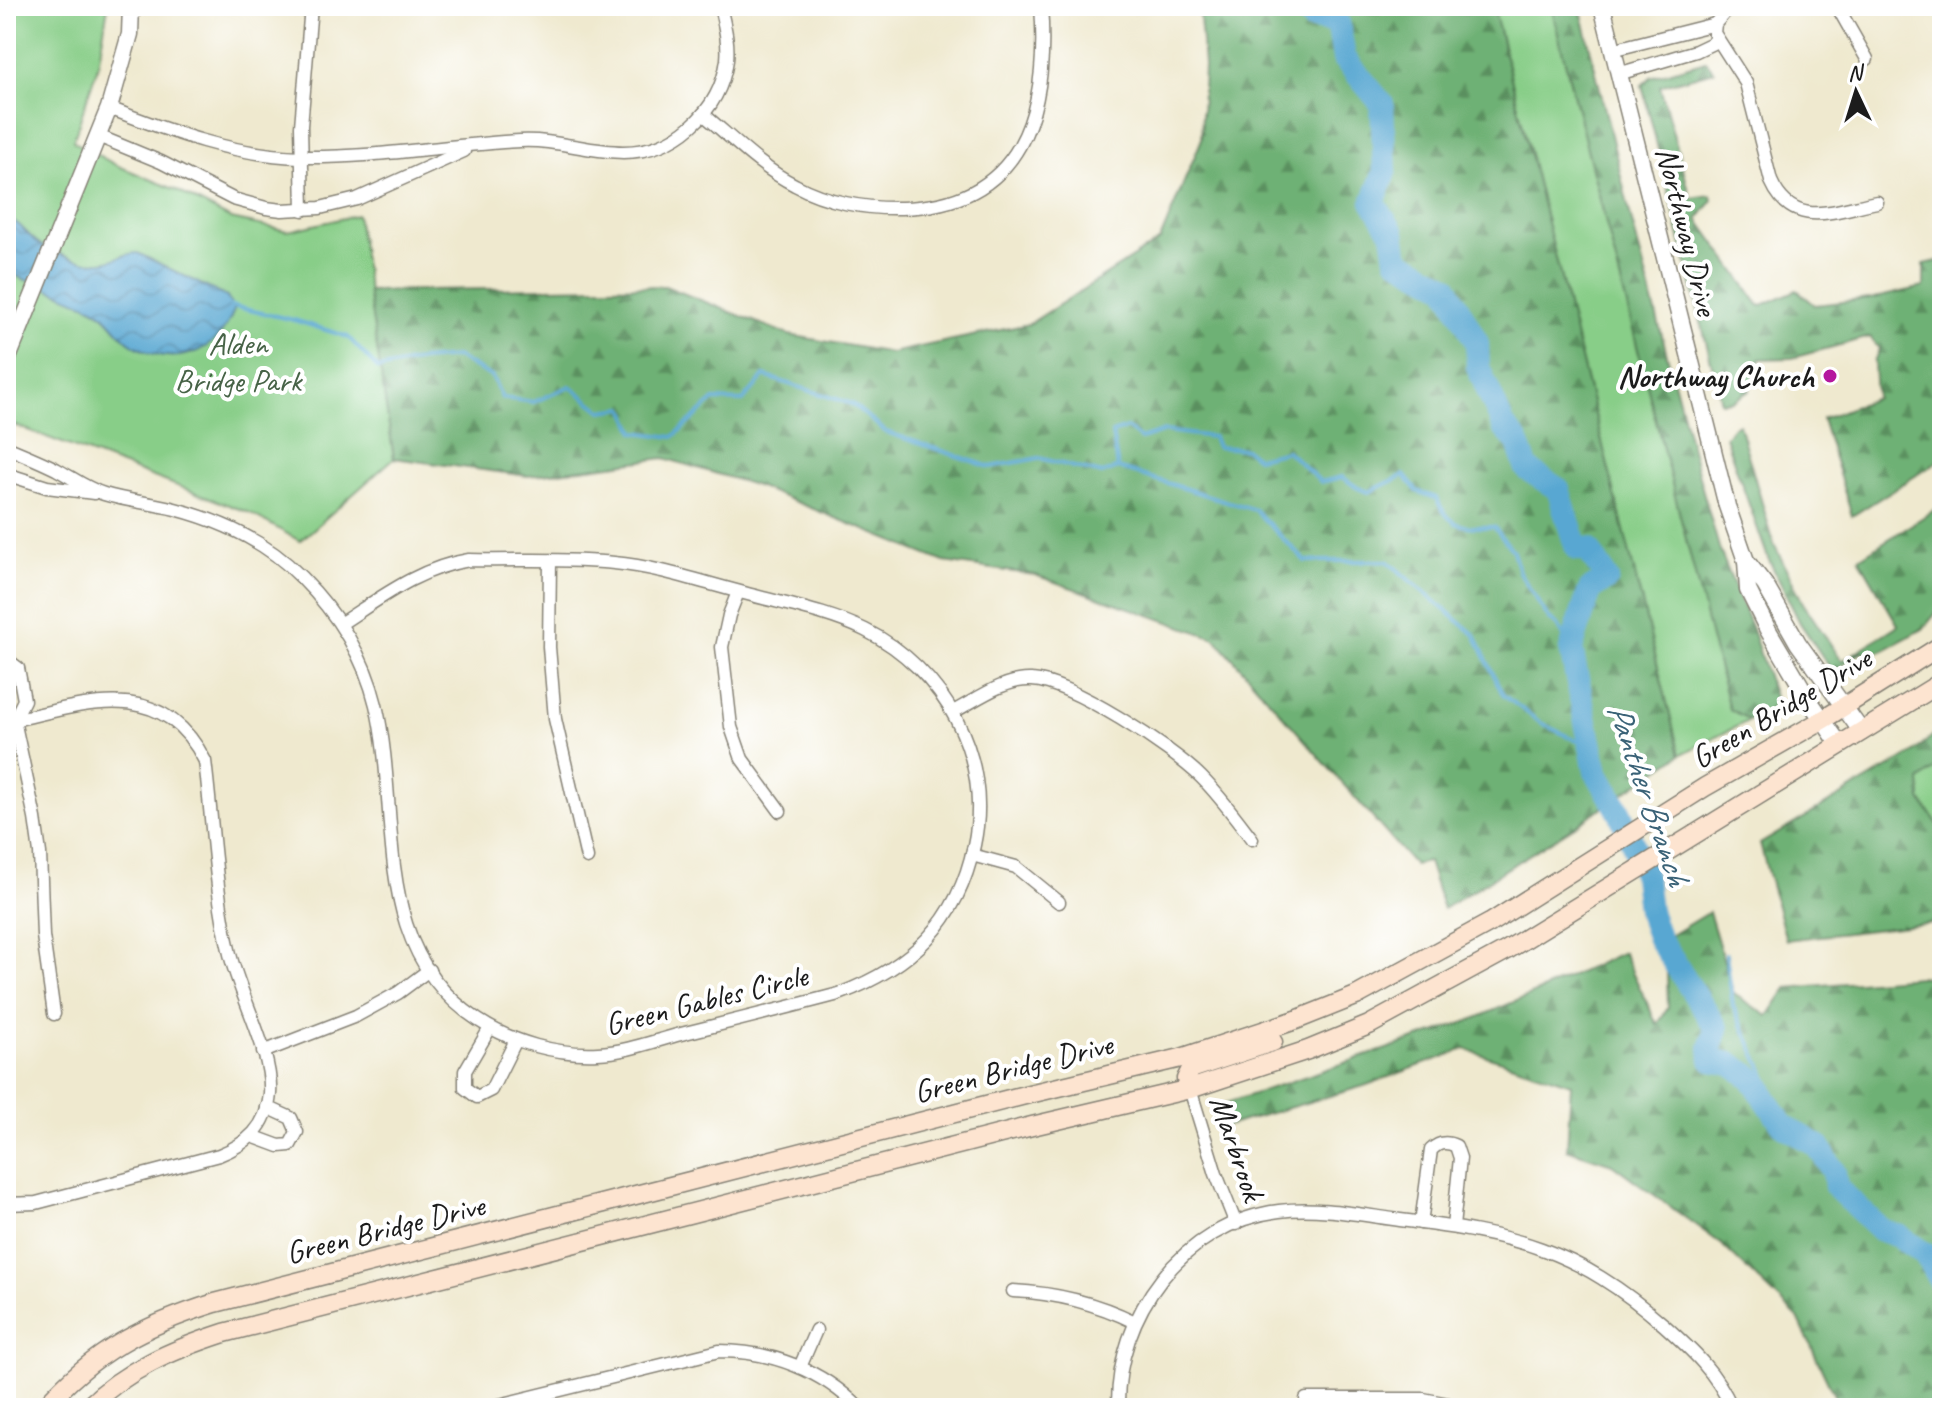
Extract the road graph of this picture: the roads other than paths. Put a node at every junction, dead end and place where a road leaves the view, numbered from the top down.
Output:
1 (131, 6) edge
2 (311, 6) edge
3 (720, 6) edge
4 (1602, 6) edge
5 (1730, 6) edge
6 (1837, 6) edge
7 (1040, 7) edge
8 (1715, 24) junction
9 (1717, 41) junction
10 (1612, 50) junction
11 (1867, 59) dead end
12 (1618, 74) junction
13 (109, 108) junction
14 (703, 114) junction
15 (98, 136) junction
16 (486, 145) junction
17 (301, 157) junction
18 (1877, 202) dead end
19 (303, 210) junction
20 (6, 363) edge
21 (6, 447) edge
22 (6, 474) edge
23 (101, 493) junction
24 (550, 561) junction
25 (1746, 561) junction
26 (738, 592) junction
27 (340, 624) junction
28 (1942, 645) edge
29 (6, 659) edge
30 (1942, 682) edge
31 (1844, 707) junction
32 (953, 712) junction
33 (9, 719) edge
34 (1824, 719) junction
35 (1862, 732) junction
36 (1840, 745) junction
37 (780, 811) dead end
38 (1252, 839) dead end
39 (972, 855) junction
40 (587, 858) dead end
41 (1059, 902) dead end
42 (429, 970) junction
43 (1356, 996) junction
44 (54, 1014) dead end
45 (490, 1028) junction
46 (516, 1040) junction
47 (263, 1052) junction
48 (1190, 1089) junction
49 (267, 1107) junction
50 (252, 1136) junction
51 (6, 1204) edge
52 (1421, 1223) junction
53 (1236, 1224) junction
54 (1453, 1227) junction
55 (1013, 1291) dead end
56 (1135, 1322) junction
57 (816, 1330) dead end
58 (800, 1367) junction
59 (1306, 1399) dead end
60 (44, 1408) edge
61 (87, 1408) edge
62 (487, 1408) edge
63 (859, 1408) edge
64 (1118, 1408) edge
65 (1469, 1408) edge
66 (1732, 1408) edge

1 - 13 street
2 - 17 street
3 - 14 street
4 - 10 street, Northway Drive
5 - 8 street
6 - 11 street
7 - 14 street
8 - 9 street
8 - 10 street
9 - 12 street
9 - 18 street
10 - 12 street, Northway Drive
12 - 25 street, Northway Drive
13 - 15 street
13 - 17 street
14 - 16 street
15 - 19 street
15 - 20 street
16 - 17 street
16 - 19 street
17 - 19 street
21 - 23 street, Green Gables Circle
22 - 23 street, Green Gables Circle
23 - 27 street, Green Gables Circle
24 - 26 street, Green Gables Circle
24 - 27 street, Green Gables Circle
24 - 40 street
25 - 31 street, Northway Drive
25 - 34 street, Northway Drive
26 - 32 street, Green Gables Circle
26 - 37 street
27 - 42 street, Green Gables Circle
28 - 31 main road, Green Bridge Drive
29 - 33 street
30 - 35 main road, Green Bridge Drive
31 - 34 main road, Green Bridge Drive
31 - 35 street, Northway Drive
32 - 38 street
32 - 39 street, Green Gables Circle
33 - 44 street
33 - 47 street
34 - 36 street, Northway Drive
34 - 43 main road, Green Bridge Drive
35 - 36 main road, Green Bridge Drive
36 - 48 main road, Green Bridge Drive
39 - 41 street
39 - 46 street, Green Gables Circle
42 - 45 street, Green Gables Circle
42 - 47 street
43 - 48 main road
43 - 60 main road, Green Bridge Drive
45 - 46 street, Green Gables Circle
45 - 46 street
47 - 49 street
48 - 53 street, Marbrook
48 - 61 main road, Green Bridge Drive
49 - 50 street
49 - 50 street
50 - 51 street
52 - 53 street
52 - 54 street
52 - 54 street
53 - 56 street
54 - 66 street
55 - 56 street
56 - 64 street
57 - 58 street
58 - 62 street
58 - 63 street
59 - 65 street

